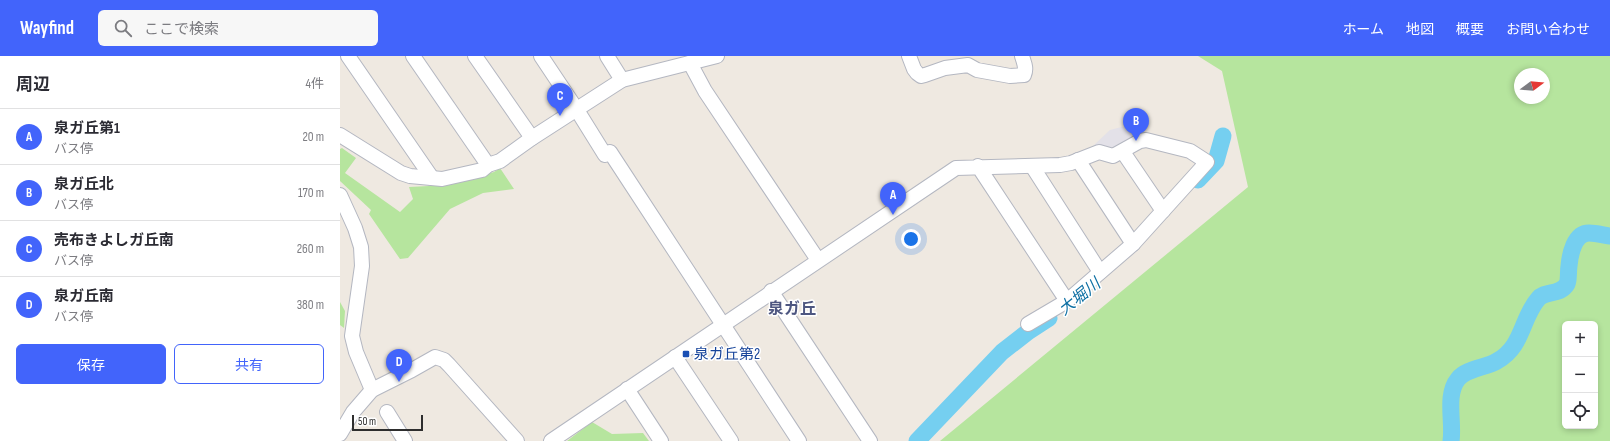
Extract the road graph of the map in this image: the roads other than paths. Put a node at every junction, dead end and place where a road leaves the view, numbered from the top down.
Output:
1 (348, 56) edge
2 (413, 56) edge
3 (475, 56) edge
4 (541, 56) edge
5 (607, 56) edge
6 (717, 56) edge
7 (908, 56) edge
8 (1022, 56) edge
9 (681, 61) edge
10 (966, 61) edge
11 (622, 80) junction
12 (577, 110) junction
13 (340, 135) edge
14 (532, 138) junction
15 (1123, 152) junction
16 (1078, 160) junction
17 (488, 165) junction
18 (978, 166) junction
19 (1032, 166) junction
20 (432, 178) junction
21 (340, 196) edge
22 (1162, 211) junction
23 (1133, 244) junction
24 (818, 260) junction
25 (1100, 272) junction
26 (771, 292) junction
27 (1066, 301) junction
28 (723, 324) junction
29 (1028, 324) dead end
30 (675, 357) junction
31 (627, 389) junction
32 (372, 390) junction
33 (387, 412) dead end
34 (340, 434) edge
35 (405, 441) edge
36 (517, 441) edge
37 (551, 441) edge
38 (661, 441) edge
39 (731, 441) edge
40 (799, 441) edge
41 (870, 441) edge

1 - 20 street
2 - 17 street
3 - 14 street
4 - 12 street
5 - 11 street
6 - 9 street
7 - 10 street
8 - 10 street
9 - 11 street
9 - 24 street
11 - 12 street
12 - 14 street
12 - 28 street
13 - 20 street
14 - 17 street
15 - 16 street
15 - 22 street
15 - 22 street
16 - 19 street
16 - 23 street
17 - 20 street
18 - 19 street
18 - 24 street
18 - 27 street
19 - 25 street
21 - 32 street
22 - 23 street
23 - 25 street
24 - 26 street
25 - 27 street
26 - 28 street
26 - 41 street
27 - 29 street
28 - 30 street
28 - 40 street
30 - 31 street
30 - 39 street
31 - 37 street
31 - 38 street
32 - 34 street
32 - 36 street
33 - 35 street

